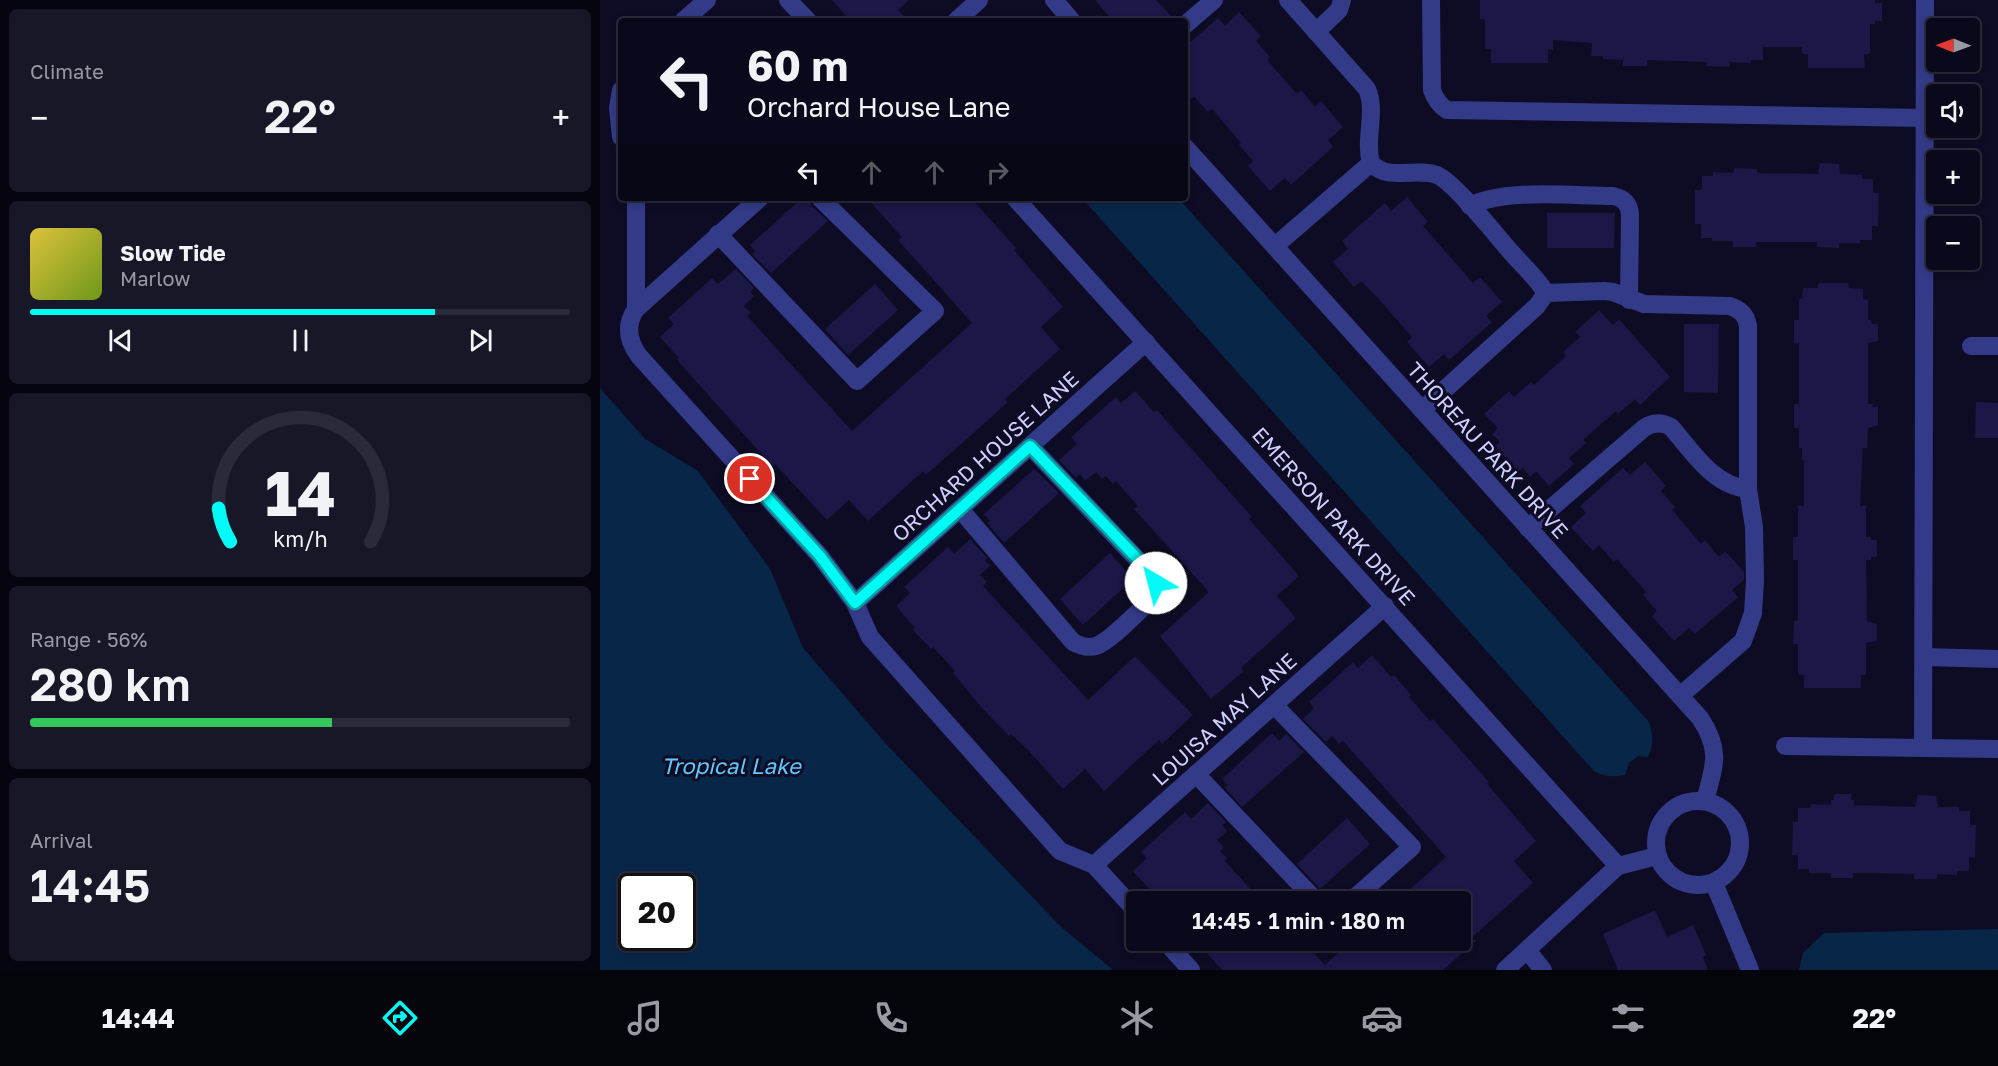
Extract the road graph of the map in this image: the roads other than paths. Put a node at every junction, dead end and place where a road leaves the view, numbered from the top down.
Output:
1 (707, 0) edge
2 (789, 0) edge
3 (979, 0) edge
4 (1054, 0) edge
5 (1214, 0) edge
6 (1287, 0) edge
7 (1342, 0) edge
8 (1431, 0) edge
9 (1925, 0) edge
10 (686, 18) edge
11 (805, 18) edge
12 (959, 18) edge
13 (1069, 18) edge
14 (1188, 23) edge
15 (1316, 33) junction
16 (1925, 118) junction
17 (1188, 150) edge
18 (1371, 163) junction
19 (636, 201) edge
20 (756, 201) edge
21 (823, 201) edge
22 (1018, 201) edge
23 (1470, 206) junction
24 (718, 234) junction
25 (1275, 246) junction
26 (1546, 293) junction
27 (1629, 300) junction
28 (636, 309) junction
29 (1146, 342) junction
30 (1971, 346) dead end
31 (1998, 346) edge
32 (1422, 411) junction
33 (1030, 446) junction
34 (1748, 489) junction
35 (960, 509) junction
36 (1528, 528) junction
37 (855, 603) junction
38 (1384, 606) junction
39 (1924, 657) junction
40 (1998, 659) edge
41 (1681, 695) junction
42 (1274, 705) junction
43 (1785, 746) dead end
44 (1923, 748) junction
45 (1998, 749) edge
46 (1196, 774) junction
47 (1705, 801) junction
48 (1657, 856) junction
49 (1094, 865) junction
50 (1618, 866) junction
51 (1714, 883) junction
52 (1307, 891) edge
53 (1362, 891) edge
54 (1126, 900) edge
55 (1527, 950) junction
56 (1174, 951) edge
57 (1191, 970) edge
58 (1505, 970) edge
59 (1543, 970) edge
60 (1750, 970) edge

1 - 10 street
2 - 11 street
3 - 12 street
4 - 13 street
5 - 14 street
6 - 15 street
7 - 15 street
8 - 16 street
9 - 16 street
15 - 18 street
16 - 39 street
17 - 25 street, THOREAU PARK DRIVE
18 - 23 street
18 - 25 street
19 - 28 street
20 - 24 street
21 - 24 street
22 - 29 street, EMERSON PARK DRIVE
23 - 26 street
23 - 27 street
24 - 28 street
25 - 32 street, THOREAU PARK DRIVE
26 - 27 street
26 - 32 street
27 - 34 street
28 - 37 street
29 - 33 street, ORCHARD HOUSE LANE
29 - 38 street, EMERSON PARK DRIVE
30 - 31 street
32 - 36 street, THOREAU PARK DRIVE
33 - 35 street, ORCHARD HOUSE LANE
33 - 35 street
34 - 36 street
34 - 41 street
35 - 37 street, ORCHARD HOUSE LANE
36 - 41 street, THOREAU PARK DRIVE
37 - 49 street
38 - 42 street, LOUISA MAY LANE
38 - 50 street, EMERSON PARK DRIVE
39 - 40 street
39 - 44 street
41 - 47 street, THOREAU PARK DRIVE
42 - 46 street, LOUISA MAY LANE
42 - 53 street
43 - 44 street
44 - 45 street
46 - 49 street, LOUISA MAY LANE
46 - 52 street
47 - 48 street
47 - 51 street
48 - 50 street
48 - 51 street
49 - 54 street
50 - 55 street
51 - 60 street
55 - 58 street
55 - 59 street
56 - 57 street

